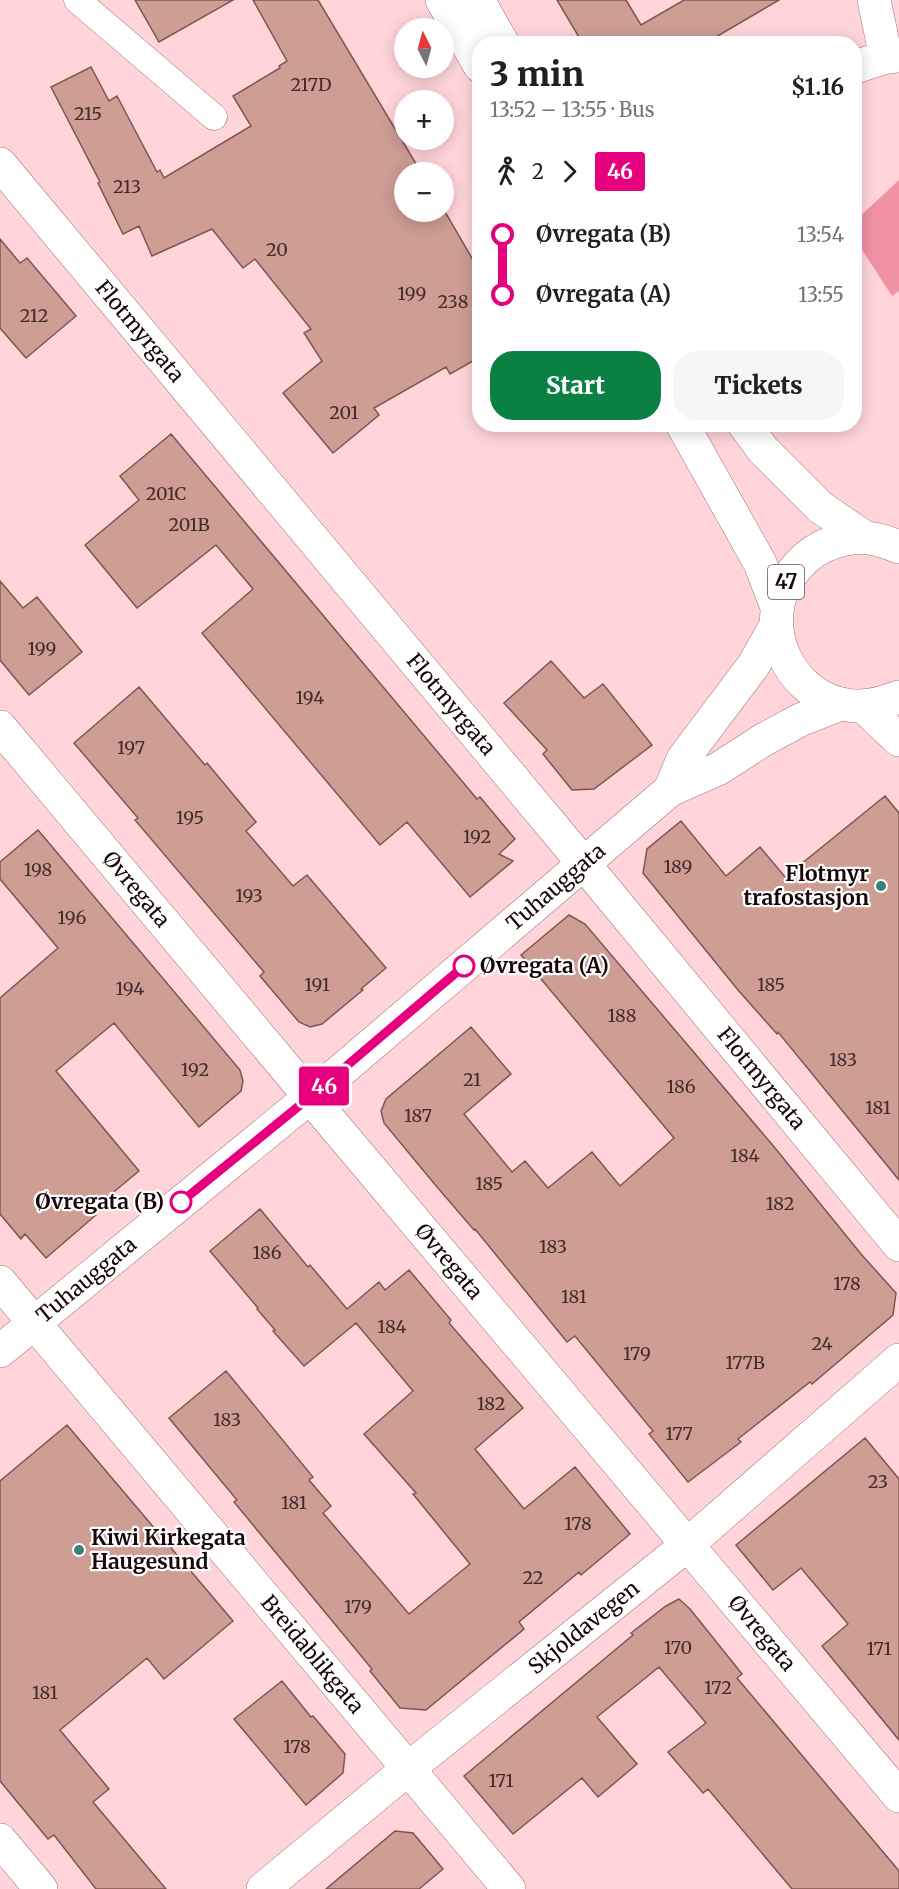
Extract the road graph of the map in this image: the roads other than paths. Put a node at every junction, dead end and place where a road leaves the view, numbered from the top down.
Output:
1 (77, 0) edge
2 (442, 0) edge
3 (478, 0) edge
4 (874, 0) edge
5 (498, 36) edge
6 (472, 52) edge
7 (893, 57) edge
8 (862, 65) edge
9 (214, 117) dead end
10 (0, 164) edge
11 (686, 432) edge
12 (750, 432) edge
13 (886, 540) edge
14 (776, 616) junction
15 (899, 697) edge
16 (852, 705) junction
17 (0, 727) edge
18 (899, 740) edge
19 (670, 790) junction
20 (584, 864) junction
21 (310, 1097) junction
22 (899, 1245) edge
23 (0, 1282) edge
24 (34, 1322) junction
25 (0, 1351) edge
26 (899, 1360) edge
27 (687, 1545) junction
28 (409, 1768) junction
29 (899, 1796) edge
30 (0, 1840) edge
31 (41, 1889) edge
32 (263, 1889) edge
33 (509, 1889) edge

1 - 9 lane
2 - 6 street
3 - 5 street
4 - 7 street
7 - 8 street
10 - 20 street, Flotmyrgata
11 - 14 street, 47
12 - 13 street, 47
13 - 14 street, 47
14 - 16 street, 47
14 - 19 street, Tuhauggata
15 - 16 street, Tuhauggata
16 - 18 street, 47
16 - 19 street, Tuhauggata
17 - 21 street, Øvregata
19 - 20 street, Tuhauggata
20 - 21 street, Tuhauggata
20 - 22 street, Flotmyrgata
21 - 24 street, Tuhauggata
21 - 27 street, Øvregata
23 - 24 street, Breidablikgata
24 - 25 street, Tuhauggata
24 - 28 street, Breidablikgata
26 - 27 street, Skjoldavegen
27 - 28 street, Skjoldavegen
27 - 29 street, Øvregata
28 - 32 street, Skjoldavegen
28 - 33 street, Breidablikgata
30 - 31 street

